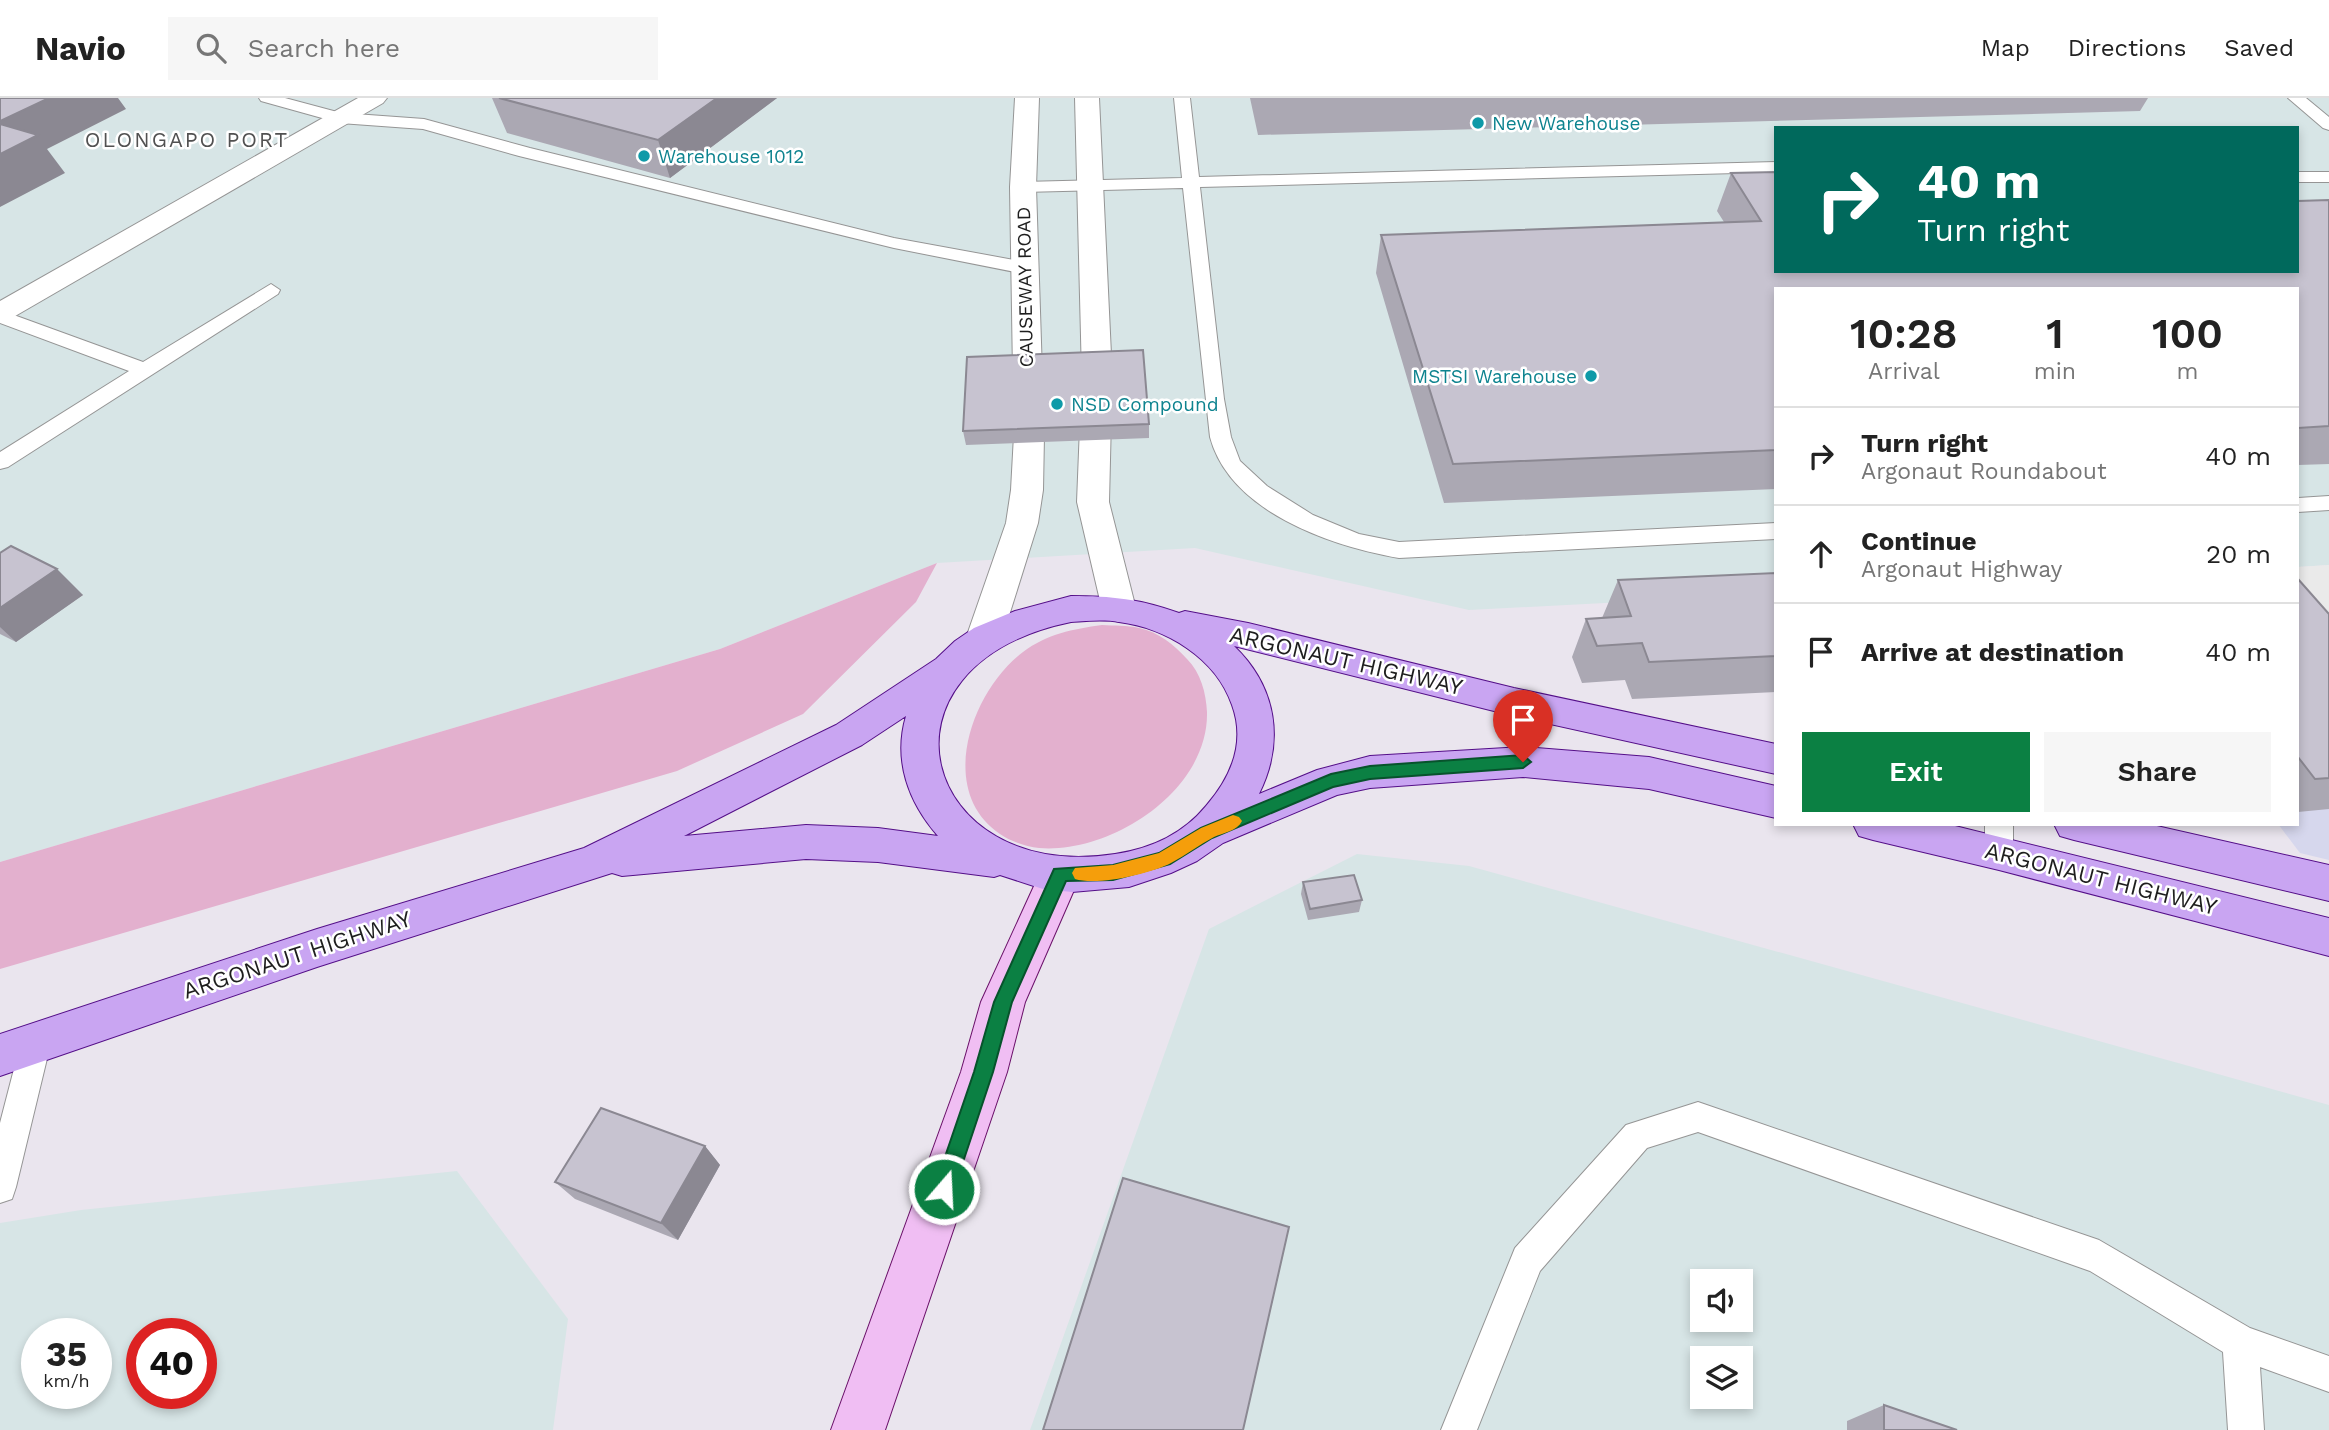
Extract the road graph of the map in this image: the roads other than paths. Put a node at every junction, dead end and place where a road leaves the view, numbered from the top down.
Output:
1 (267, 98) edge
2 (375, 98) edge
3 (1027, 98) edge
4 (1087, 98) edge
5 (1182, 98) edge
6 (2296, 98) edge
7 (340, 118) junction
8 (2329, 125) edge
9 (1774, 167) edge
10 (2299, 177) edge
11 (2329, 177) edge
12 (1192, 182) junction
13 (1089, 185) junction
14 (1023, 187) junction
15 (1025, 268) junction
16 (271, 290) dead end
17 (0, 315) edge
18 (146, 370) junction
19 (0, 461) edge
20 (2329, 503) edge
21 (2299, 505) edge
22 (1774, 531) edge
23 (1119, 609) junction
24 (1162, 620) junction
25 (984, 638) junction
26 (948, 669) junction
27 (1774, 759) edge
28 (1774, 802) edge
29 (1889, 826) edge
30 (2083, 826) edge
31 (1206, 833) junction
32 (1999, 839) edge
33 (595, 862) junction
34 (1009, 862) junction
35 (1060, 874) junction
36 (2329, 883) edge
37 (2329, 937) edge
38 (18, 1049) edge
39 (0, 1187) edge
40 (2241, 1342) junction
41 (2329, 1374) edge
42 (858, 1430) edge
43 (1460, 1430) edge
44 (2246, 1430) edge

1 - 7 lane
2 - 7 street
3 - 14 street, CAUSEWAY ROAD
4 - 13 street
5 - 12 lane
6 - 8 lane
7 - 15 lane
7 - 17 street
9 - 12 lane
10 - 11 lane
12 - 13 lane
12 - 22 lane
13 - 14 lane
13 - 23 street
14 - 15 street, CAUSEWAY ROAD
15 - 25 street, CAUSEWAY ROAD
16 - 18 lane
17 - 18 lane
18 - 19 lane
20 - 21 lane
23 - 24 main road
23 - 25 main road
24 - 27 main road, ARGONAUT HIGHWAY
24 - 31 main road
25 - 26 main road
26 - 33 main road, ARGONAUT HIGHWAY
26 - 34 main road
28 - 31 main road
29 - 32 main road, ARGONAUT HIGHWAY
30 - 36 main road, ARGONAUT HIGHWAY
31 - 35 main road
32 - 37 main road, ARGONAUT HIGHWAY
33 - 34 main road, ARGONAUT HIGHWAY
33 - 38 main road, ARGONAUT HIGHWAY
34 - 35 main road
35 - 42 street
38 - 39 lane
40 - 41 lane
40 - 43 lane
40 - 44 lane

